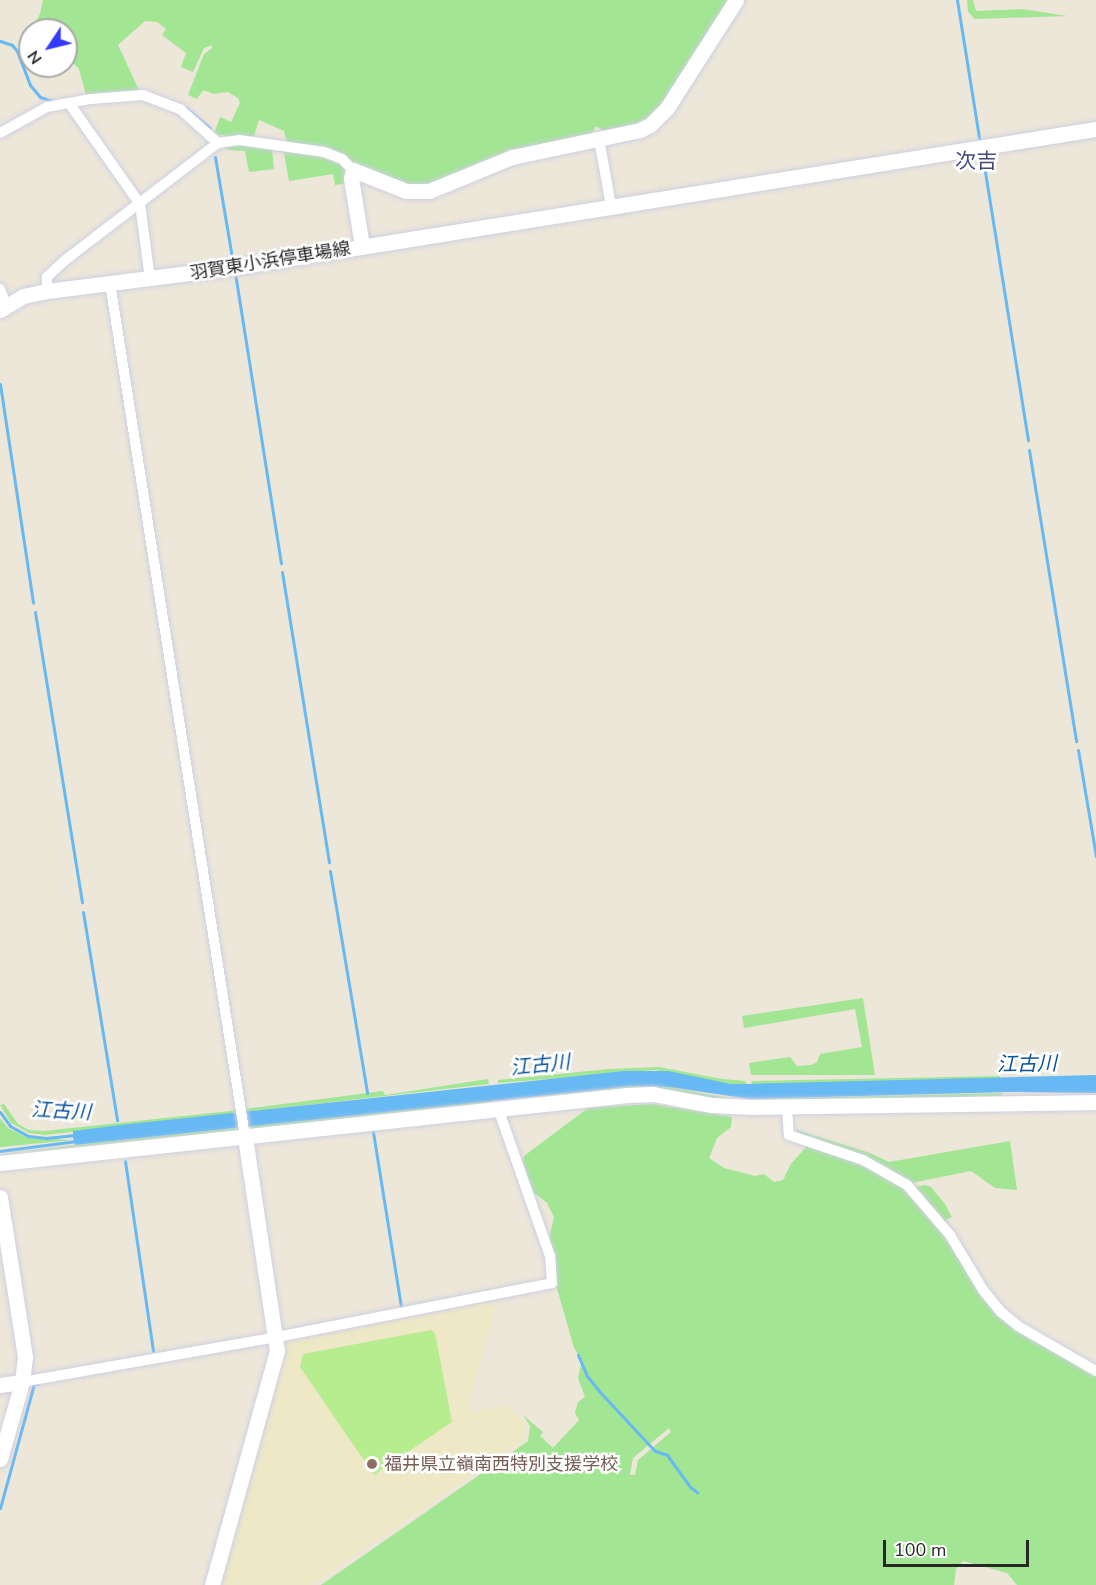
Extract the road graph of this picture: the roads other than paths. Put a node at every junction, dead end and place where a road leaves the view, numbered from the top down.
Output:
1 (736, 0) edge
2 (69, 103) junction
3 (1096, 129) edge
4 (0, 134) edge
5 (600, 139) junction
6 (218, 143) junction
7 (353, 170) junction
8 (140, 204) junction
9 (611, 206) junction
10 (362, 246) junction
11 (150, 279) junction
12 (110, 283) junction
13 (0, 289) edge
14 (47, 291) junction
15 (3, 307) edge
16 (1096, 1102) edge
17 (498, 1108) junction
18 (787, 1108) junction
19 (245, 1132) junction
20 (0, 1163) edge
21 (0, 1197) edge
22 (277, 1337) junction
23 (1096, 1371) edge
24 (22, 1382) junction
25 (0, 1385) edge
26 (0, 1459) edge
27 (212, 1585) edge

1 - 5 street
2 - 4 street
2 - 6 street
2 - 8 street
3 - 9 street
5 - 7 street
5 - 9 street
6 - 7 street
6 - 8 street
7 - 10 street, 羽賀東小浜停車場線
8 - 11 street
8 - 14 street
9 - 10 street
10 - 11 street, 羽賀東小浜停車場線
11 - 12 street, 羽賀東小浜停車場線
12 - 14 street, 羽賀東小浜停車場線
12 - 19 street
13 - 15 street
14 - 15 street, 羽賀東小浜停車場線
16 - 18 street
17 - 18 street
17 - 19 street
17 - 22 street
18 - 23 street
19 - 20 street
19 - 22 street
21 - 24 street
22 - 24 street
22 - 27 street
24 - 25 street
24 - 26 street

